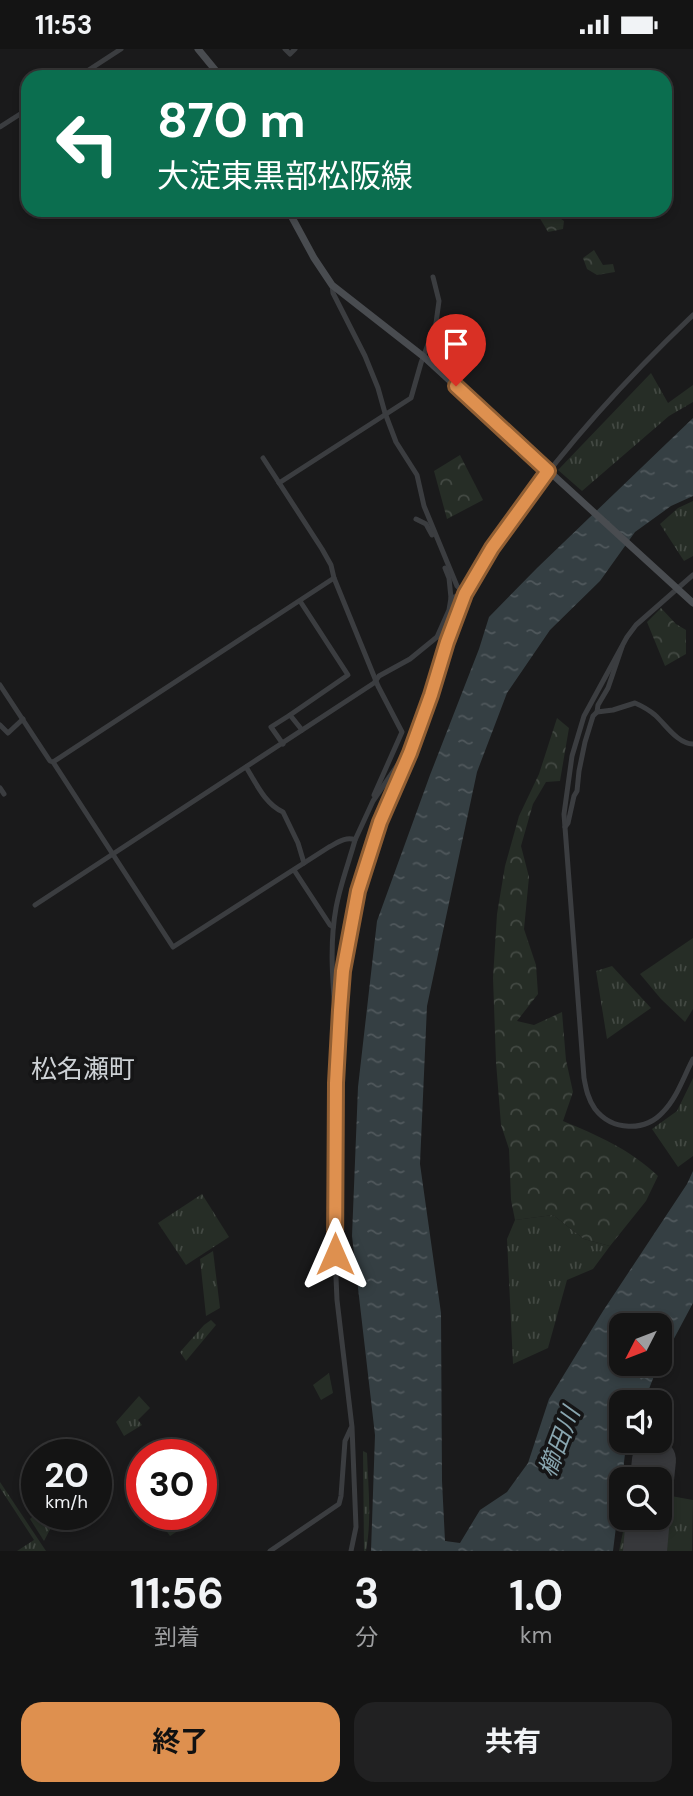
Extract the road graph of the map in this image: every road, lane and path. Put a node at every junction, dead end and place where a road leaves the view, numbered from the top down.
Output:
1 (121, 49) edge
2 (198, 49) edge
3 (285, 49) edge
4 (295, 49) edge
5 (89, 70) edge
6 (215, 70) edge
7 (21, 114) edge
8 (0, 127) edge
9 (292, 217) edge
10 (433, 277) dead end
11 (332, 285) junction
12 (693, 315) edge
13 (424, 357) junction
14 (385, 413) junction
15 (263, 458) dead end
16 (550, 473) junction
17 (279, 483) junction
18 (416, 519) dead end
19 (436, 537) junction
20 (693, 575) edge
21 (334, 578) junction
22 (675, 588) junction
23 (465, 594) junction
24 (451, 599) junction
25 (300, 601) junction
26 (693, 603) edge
27 (622, 644) junction
28 (376, 680) junction
29 (0, 685) edge
30 (597, 712) junction
31 (290, 715) junction
32 (23, 719) junction
33 (0, 725) edge
34 (302, 730) junction
35 (283, 744) junction
36 (693, 744) edge
37 (410, 753) junction
38 (53, 762) junction
39 (246, 767) junction
40 (373, 801) junction
41 (565, 827) junction
42 (355, 840) junction
43 (113, 855) junction
44 (304, 863) junction
45 (294, 870) junction
46 (35, 905) dead end
47 (333, 927) junction
48 (339, 1030) junction
49 (693, 1059) edge
50 (352, 1427) junction
51 (270, 1551) edge
52 (351, 1551) edge

1 - 5 street
2 - 6 main road
3 - 4 street
7 - 8 street
9 - 11 main road
10 - 13 street
11 - 13 main road
11 - 14 street
12 - 16 street
13 - 14 street
13 - 16 main road
14 - 17 street
14 - 19 street
15 - 17 street
16 - 22 main road
16 - 23 street
17 - 21 street
18 - 19 street
19 - 23 street
19 - 24 street
20 - 22 street
21 - 25 street
21 - 28 street
22 - 26 main road
22 - 27 street
23 - 24 street
23 - 37 street
24 - 28 street
25 - 31 street
25 - 38 street
27 - 30 street
27 - 41 street
28 - 34 street
28 - 40 street
29 - 32 street
30 - 36 street
30 - 41 street
31 - 34 street
31 - 35 street
32 - 33 street
32 - 38 street
34 - 35 street
35 - 39 street
37 - 40 street
37 - 48 street
38 - 43 street
39 - 43 street
39 - 44 street
40 - 42 street
41 - 49 street
42 - 44 street
42 - 47 street
43 - 45 street
43 - 46 street
44 - 45 street
45 - 47 street
47 - 48 street
48 - 50 street
50 - 51 street
50 - 52 street

